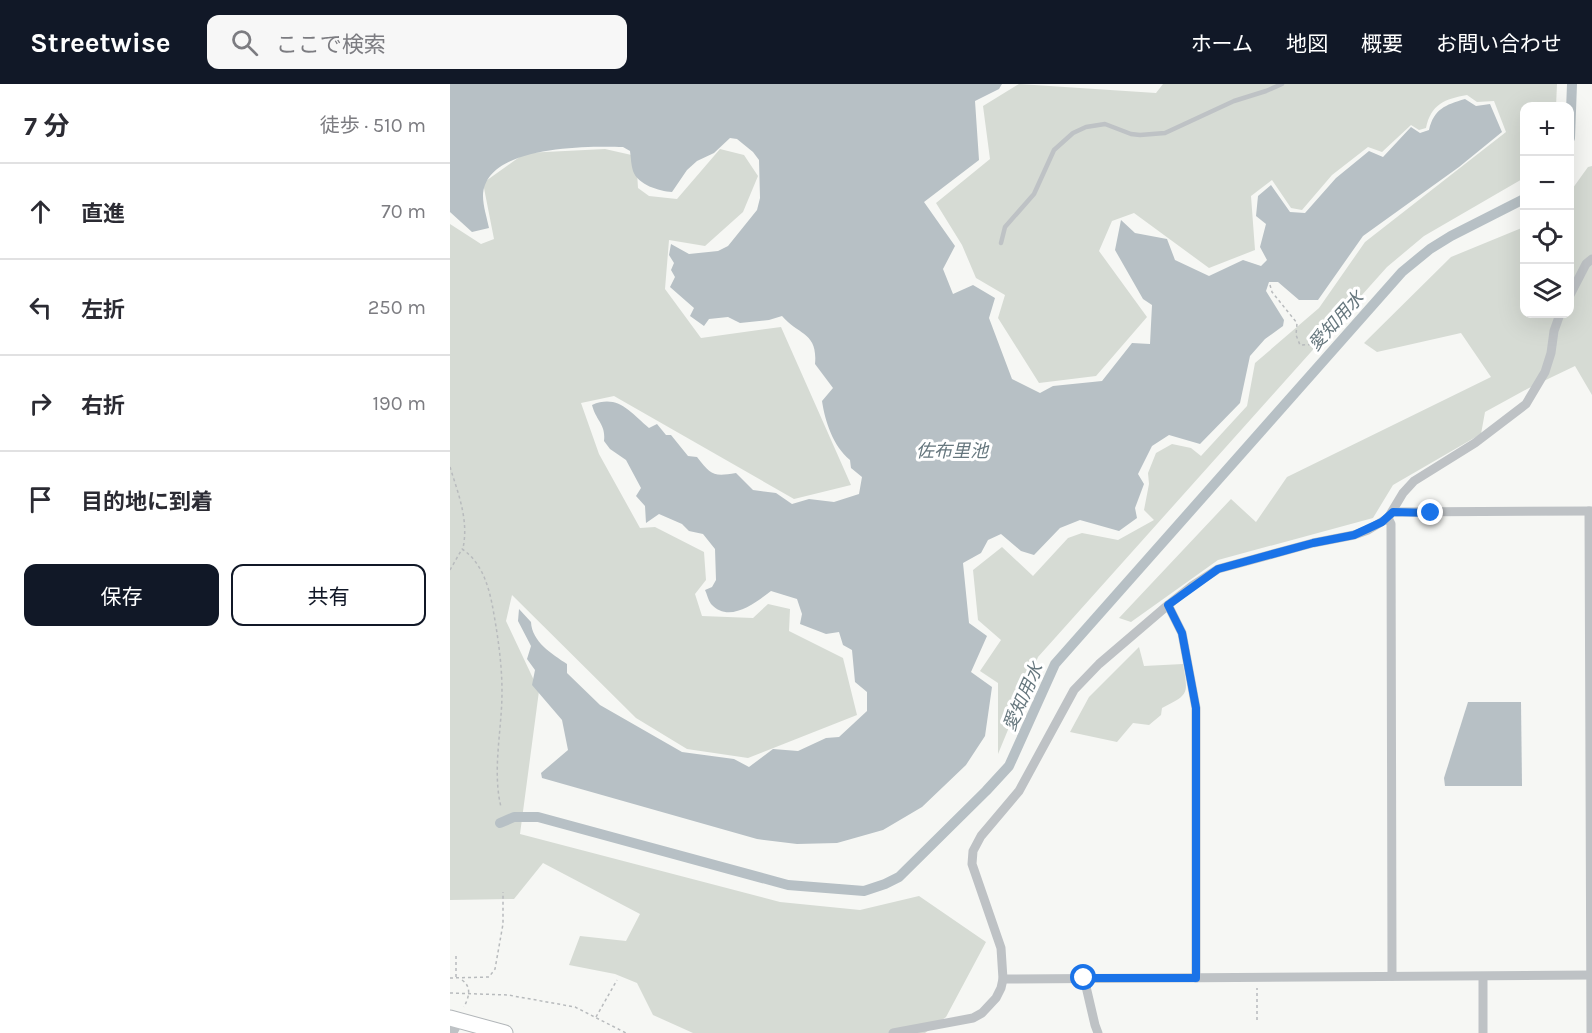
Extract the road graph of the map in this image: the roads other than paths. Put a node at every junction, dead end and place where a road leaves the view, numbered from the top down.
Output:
1 (1282, 84) edge
2 (1001, 243) dead end
3 (1592, 259) edge
4 (1574, 286) edge
5 (1559, 318) edge
6 (1590, 511) edge
7 (1390, 515) junction
8 (1168, 605) junction
9 (1591, 975) edge
10 (1392, 976) junction
11 (1483, 977) junction
12 (1084, 978) junction
13 (1196, 978) junction
14 (1003, 979) junction
15 (453, 1024) edge
16 (505, 1033) edge
17 (893, 1033) edge
18 (1098, 1033) edge
19 (1483, 1033) edge
20 (1591, 1033) edge

1 - 2 lane
3 - 4 street
5 - 7 street
6 - 7 street
6 - 9 street
7 - 8 street
7 - 10 street
8 - 13 street
8 - 14 street
9 - 11 street
9 - 20 street
10 - 11 street
10 - 13 street
11 - 19 street
12 - 13 street
12 - 14 street
12 - 18 street
14 - 17 street
15 - 16 main road

